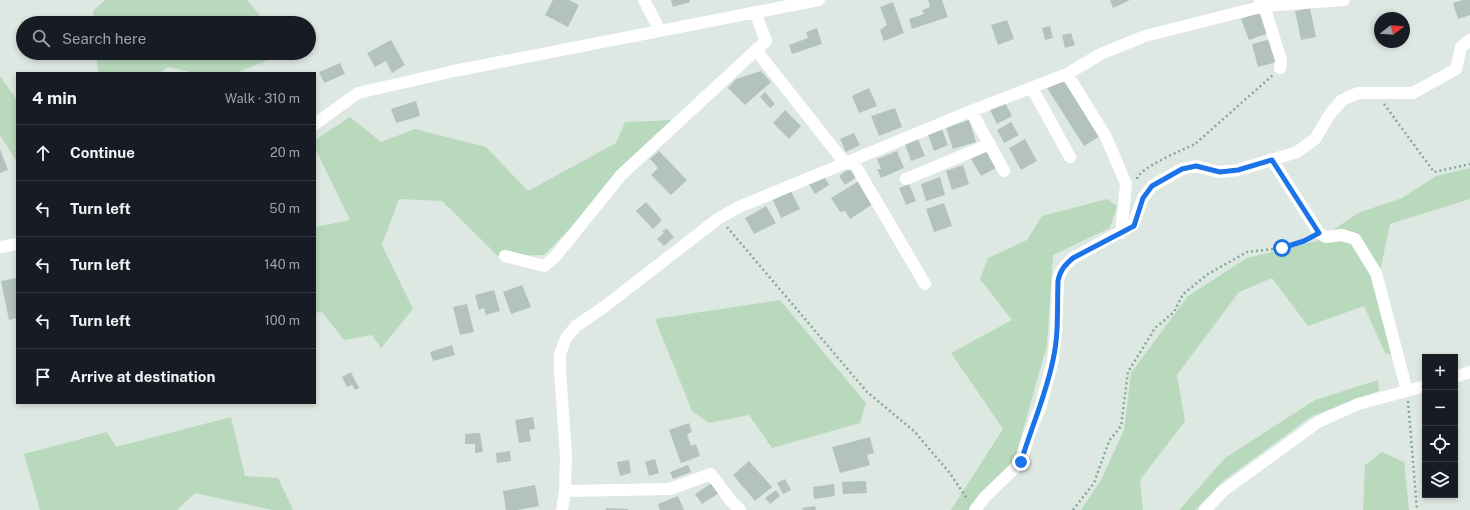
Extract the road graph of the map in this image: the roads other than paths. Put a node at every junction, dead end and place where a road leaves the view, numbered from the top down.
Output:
1 (644, 0) edge
2 (819, 0) edge
3 (1344, 0) edge
4 (1262, 3) edge
5 (755, 12) junction
6 (660, 31) junction
7 (1470, 40) edge
8 (756, 50) junction
9 (1280, 68) road end
10 (1067, 74) junction
11 (1032, 88) junction
12 (971, 111) junction
13 (316, 123) edge
14 (990, 144) junction
15 (1070, 157) dead end
16 (1272, 160) junction
17 (845, 163) junction
18 (1004, 171) dead end
19 (906, 179) dead end
20 (1121, 233) junction
21 (16, 244) edge
22 (0, 247) edge
23 (505, 256) dead end
24 (925, 284) dead end
25 (1470, 372) edge
26 (1458, 376) edge
27 (1422, 387) edge
28 (1407, 391) junction
29 (565, 491) junction
30 (973, 507) edge
31 (562, 510) edge
32 (740, 510) edge
33 (1204, 510) edge

1 - 6 street
2 - 5 street
3 - 4 street
4 - 9 street
4 - 10 street
5 - 6 street
5 - 8 street
6 - 13 street
7 - 16 street
8 - 17 street
8 - 23 street
10 - 11 street
10 - 20 street
11 - 12 street
11 - 15 street
12 - 14 street
12 - 17 street
14 - 18 street
14 - 19 street
16 - 20 street
16 - 28 street
17 - 24 street
17 - 29 street
20 - 30 street
21 - 22 street
25 - 26 street
27 - 28 street
28 - 33 street
29 - 31 street
29 - 32 street

